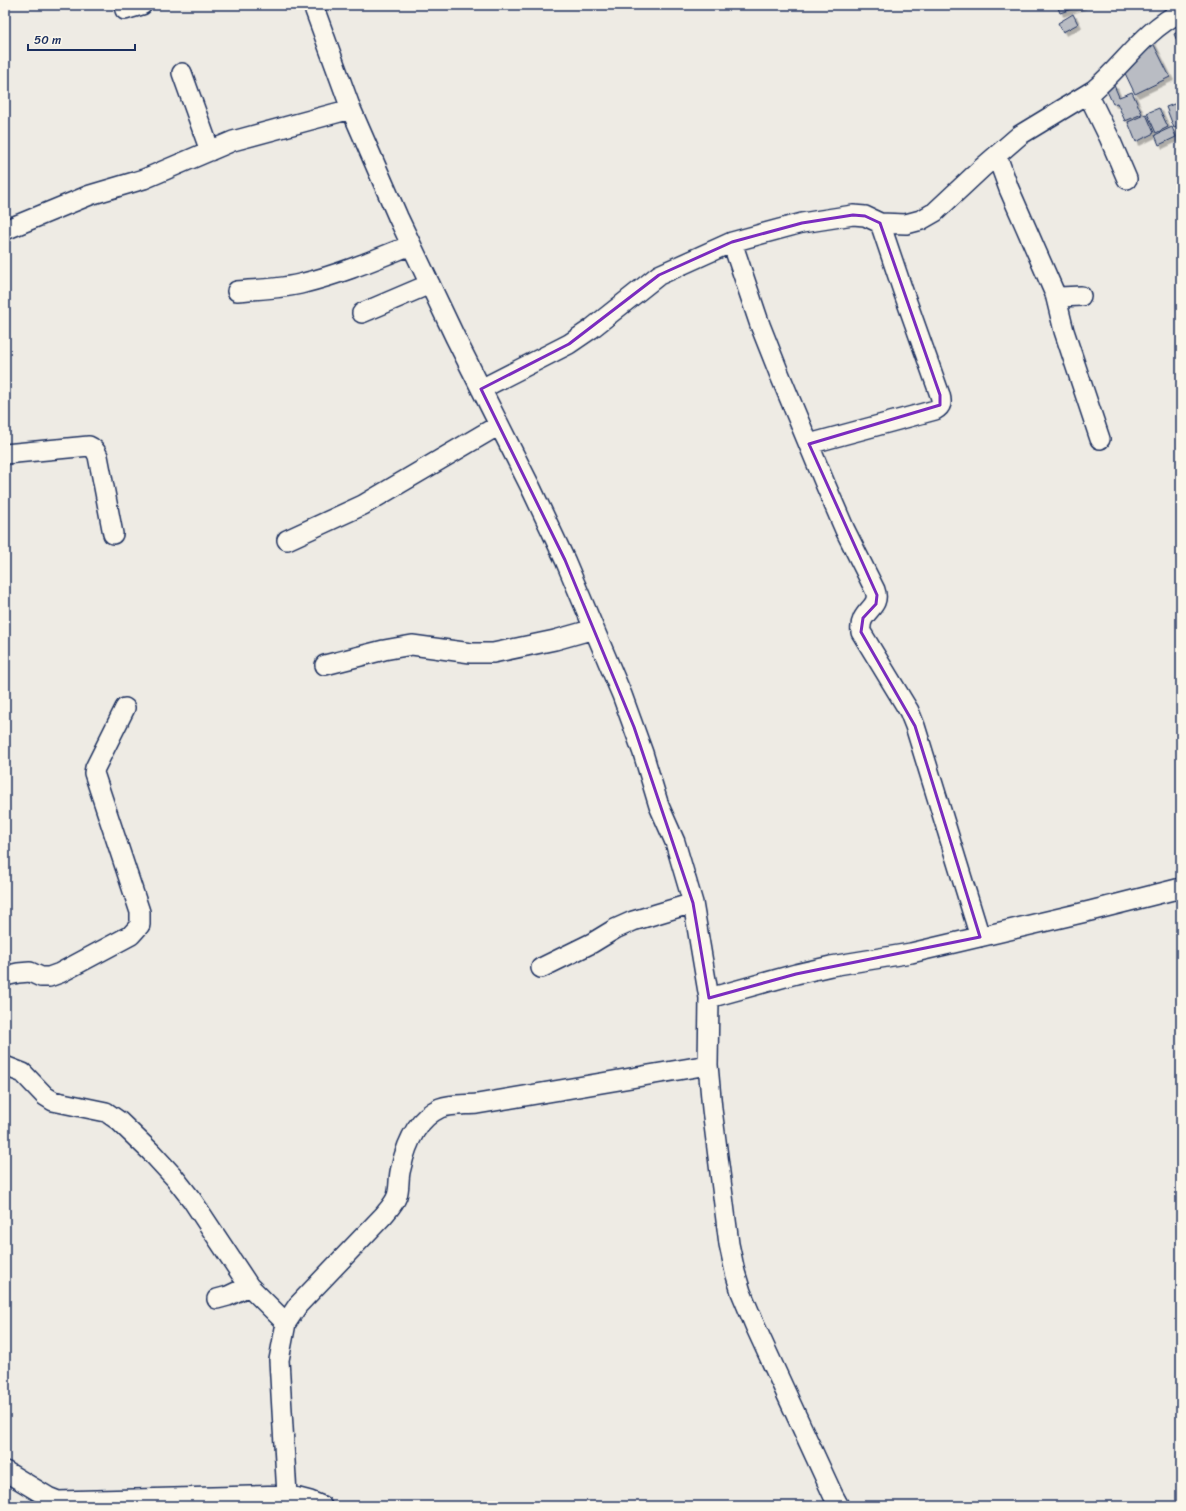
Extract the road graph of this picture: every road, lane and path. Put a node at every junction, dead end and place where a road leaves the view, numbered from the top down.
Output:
1 (314, 5) edge
2 (1181, 12) edge
3 (182, 74) dead end
4 (1088, 94) junction
5 (350, 109) junction
6 (210, 151) junction
7 (997, 156) junction
8 (1127, 180) dead end
9 (880, 223) junction
10 (5, 230) edge
11 (732, 242) junction
12 (411, 244) junction
13 (430, 284) junction
14 (237, 291) dead end
15 (1055, 294) junction
16 (1081, 296) dead end
17 (362, 313) dead end
18 (481, 389) junction
19 (499, 425) junction
20 (1100, 439) dead end
21 (809, 444) junction
22 (5, 454) edge
23 (113, 534) dead end
24 (287, 540) dead end
25 (594, 629) junction
26 (325, 665) dead end
27 (125, 708) dead end
28 (1181, 888) edge
29 (693, 903) junction
30 (980, 937) junction
31 (541, 968) dead end
32 (5, 976) edge
33 (709, 998) junction
34 (708, 1065) junction
35 (5, 1066) edge
36 (249, 1286) junction
37 (217, 1299) dead end
38 (286, 1323) junction
39 (5, 1472) edge
40 (287, 1496) junction
41 (322, 1506) edge
42 (839, 1506) edge

1 - 5 street
2 - 4 street
3 - 6 street
4 - 7 street
4 - 8 street
5 - 6 street
5 - 12 street
6 - 10 street
7 - 9 street
7 - 15 street
9 - 11 street
9 - 21 street
11 - 18 street
11 - 21 street
12 - 13 street
12 - 14 street
13 - 17 street
13 - 18 street
15 - 16 street
15 - 20 street
18 - 19 street
19 - 24 street
19 - 25 street
21 - 30 street
22 - 23 street
25 - 26 street
25 - 29 street
27 - 32 street
28 - 30 street
29 - 31 street
29 - 33 street
30 - 33 street
33 - 34 street
34 - 38 street
34 - 42 street
35 - 36 street
36 - 37 street
36 - 38 street
38 - 40 street
39 - 40 street
40 - 41 street

